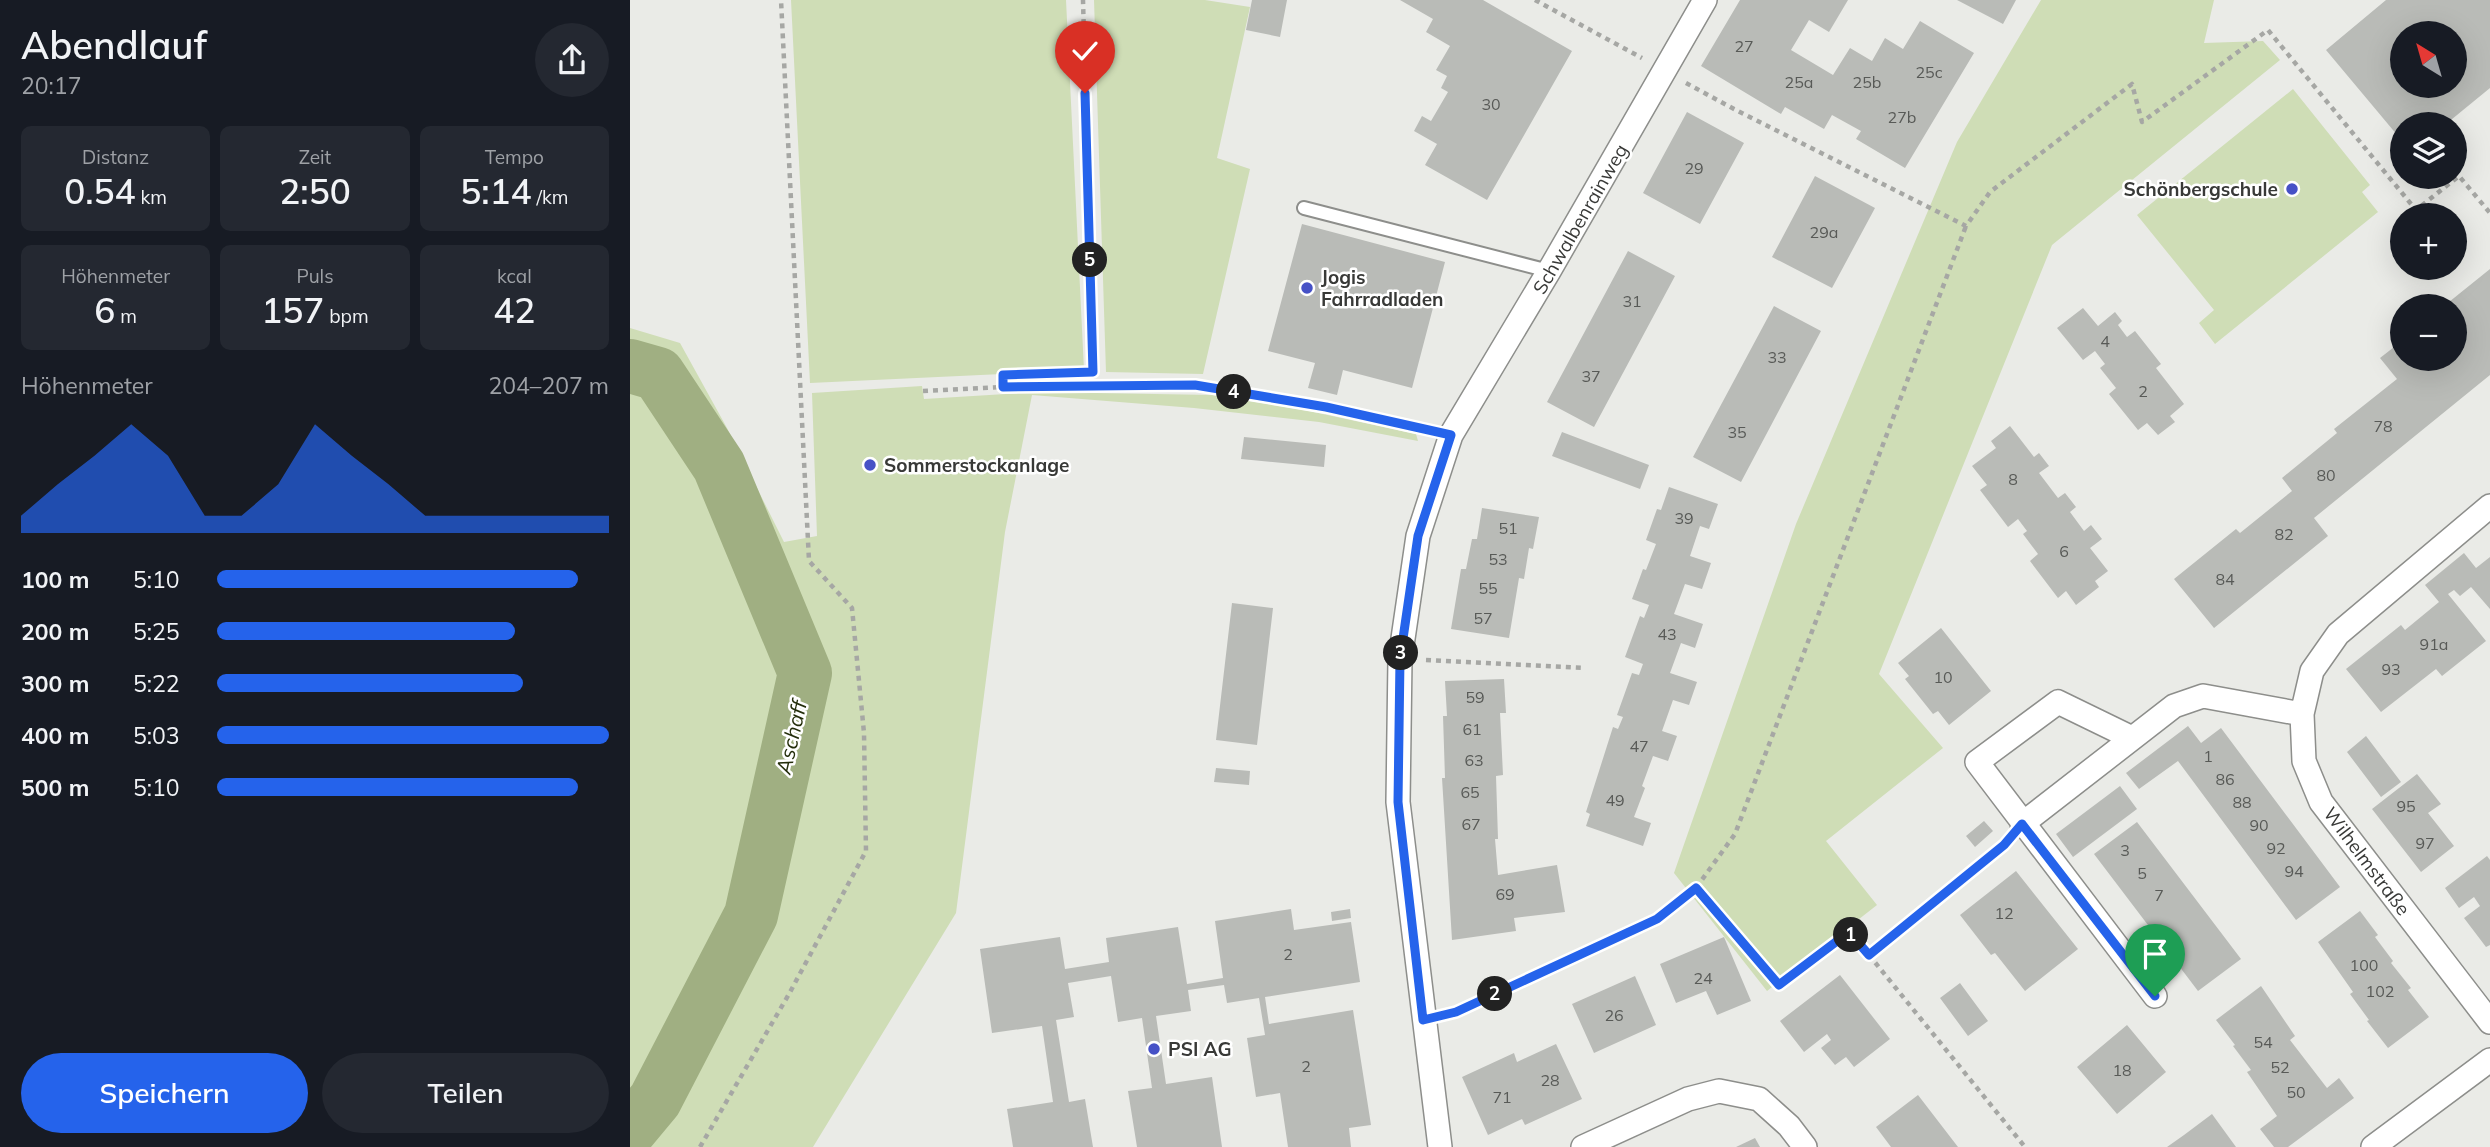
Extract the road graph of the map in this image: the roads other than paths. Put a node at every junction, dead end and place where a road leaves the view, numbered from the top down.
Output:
1 (1705, 0) edge
2 (1304, 208) dead end
3 (1549, 271) junction
4 (2490, 506) edge
5 (2302, 714) junction
6 (2132, 737) junction
7 (2022, 824) junction
8 (2155, 996) dead end
9 (2490, 1022) edge
10 (2490, 1060) edge
11 (1440, 1147) edge
12 (1583, 1147) edge
13 (1805, 1147) edge
14 (2373, 1147) edge

1 - 3 street, Schwalbenrainweg
2 - 3 lane
3 - 11 street, Schwalbenrainweg
4 - 5 street, Wilhelmstraße
5 - 6 street
5 - 9 street, Wilhelmstraße
6 - 7 street
6 - 7 street
7 - 8 street
10 - 14 street
12 - 13 street

